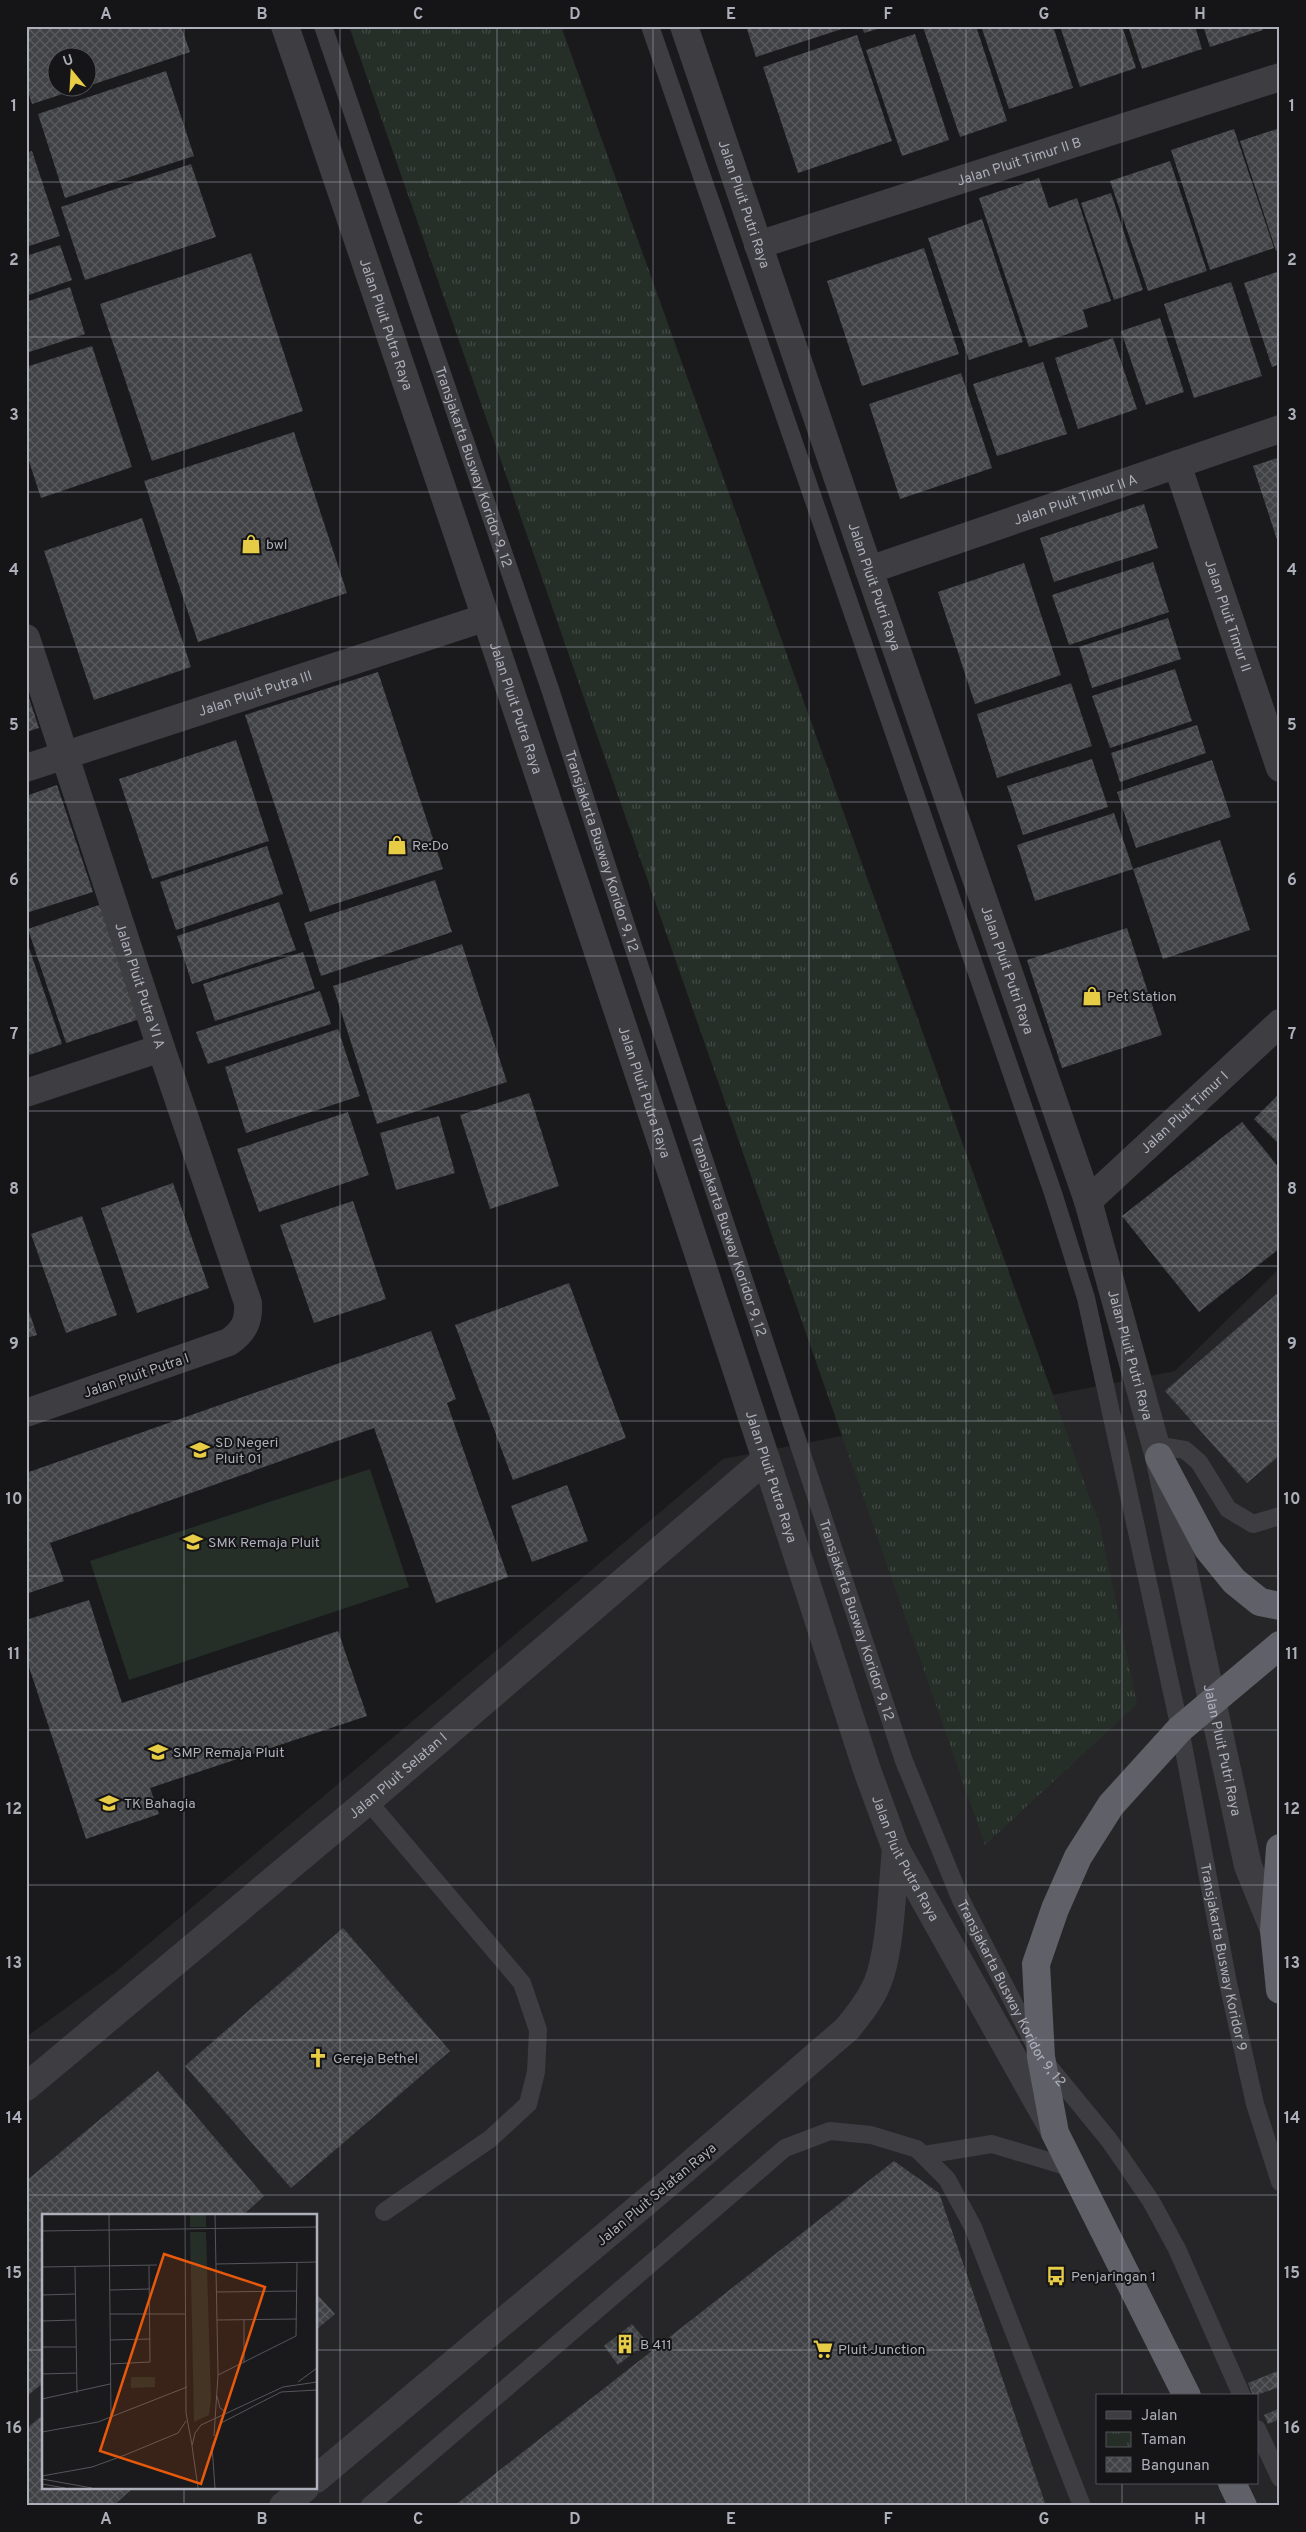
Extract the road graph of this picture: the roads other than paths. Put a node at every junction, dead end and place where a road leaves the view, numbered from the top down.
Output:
1 (285, 26) edge
2 (323, 26) edge
3 (650, 26) edge
4 (684, 26) edge
5 (1280, 77) edge
6 (758, 245) junction
7 (1280, 429) edge
8 (1177, 464) junction
9 (869, 570) junction
10 (484, 618) junction
11 (26, 638) edge
12 (66, 755) junction
13 (26, 768) edge
14 (1280, 768) edge
15 (1280, 1023) edge
16 (161, 1048) junction
17 (26, 1093) edge
18 (1088, 1201) junction
19 (242, 1332) joint
20 (26, 1413) edge
21 (1157, 1451) junction
22 (766, 1459) junction
23 (1280, 1516) edge
24 (1280, 1606) edge
25 (1280, 1645) edge
26 (1213, 1704) junction
27 (1180, 1729) junction
28 (368, 1801) junction
29 (1280, 1848) edge
30 (896, 1849) junction
31 (1274, 1930) junction
32 (1280, 1990) edge
33 (1041, 2056) junction
34 (26, 2087) edge
35 (1055, 2133) junction
36 (924, 2155) junction
37 (1072, 2168) junction
38 (1280, 2182) edge
39 (384, 2212) dead end
40 (1186, 2394) edge
41 (1241, 2394) edge
42 (1258, 2431) edge
43 (318, 2477) edge
44 (1280, 2478) edge
45 (1232, 2484) edge
46 (303, 2490) edge
47 (283, 2506) edge
48 (369, 2506) edge
49 (1082, 2506) edge
50 (1243, 2506) edge

1 - 10 street, Jalan Pluit Putra Raya
2 - 33 lane, Transjakarta Busway Koridor 9, 12
3 - 27 lane
4 - 6 street, Jalan Pluit Putri Raya
5 - 6 street, Jalan Pluit Timur II B
6 - 9 street, Jalan Pluit Putri Raya
7 - 8 street, Jalan Pluit Timur II A
8 - 9 street, Jalan Pluit Timur II A
8 - 14 street, Jalan Pluit Timur II
9 - 18 street, Jalan Pluit Putri Raya
10 - 12 street, Jalan Pluit Putra III
10 - 22 street, Jalan Pluit Putra Raya
11 - 12 street, Jalan Pluit Putra VI A
12 - 13 street, Jalan Pluit Putra III
12 - 16 street, Jalan Pluit Putra VI A
15 - 18 street, Jalan Pluit Timur I
16 - 17 street
16 - 19 street, Jalan Pluit Putra VI A
18 - 21 street, Jalan Pluit Putri Raya
19 - 20 street, Jalan Pluit Putra I
21 - 23 lane
21 - 24 highway
21 - 26 street, Jalan Pluit Putri Raya
22 - 28 street, Jalan Pluit Selatan I
22 - 30 street, Jalan Pluit Putra Raya
25 - 26 highway
26 - 27 highway
26 - 31 street, Jalan Pluit Putri Raya
27 - 33 highway
27 - 38 lane, Transjakarta Busway Koridor 9
28 - 34 street, Jalan Pluit Selatan I
28 - 39 lane
29 - 31 highway
30 - 35 street, Jalan Pluit Putra Raya
30 - 43 street, Jalan Pluit Selatan Raya
31 - 32 highway
33 - 35 highway
33 - 41 lane, Transjakarta Busway Koridor 9, 12
35 - 37 highway
36 - 37 lane
36 - 48 lane
36 - 49 lane
37 - 40 highway
42 - 44 lane
45 - 50 highway
46 - 47 street

